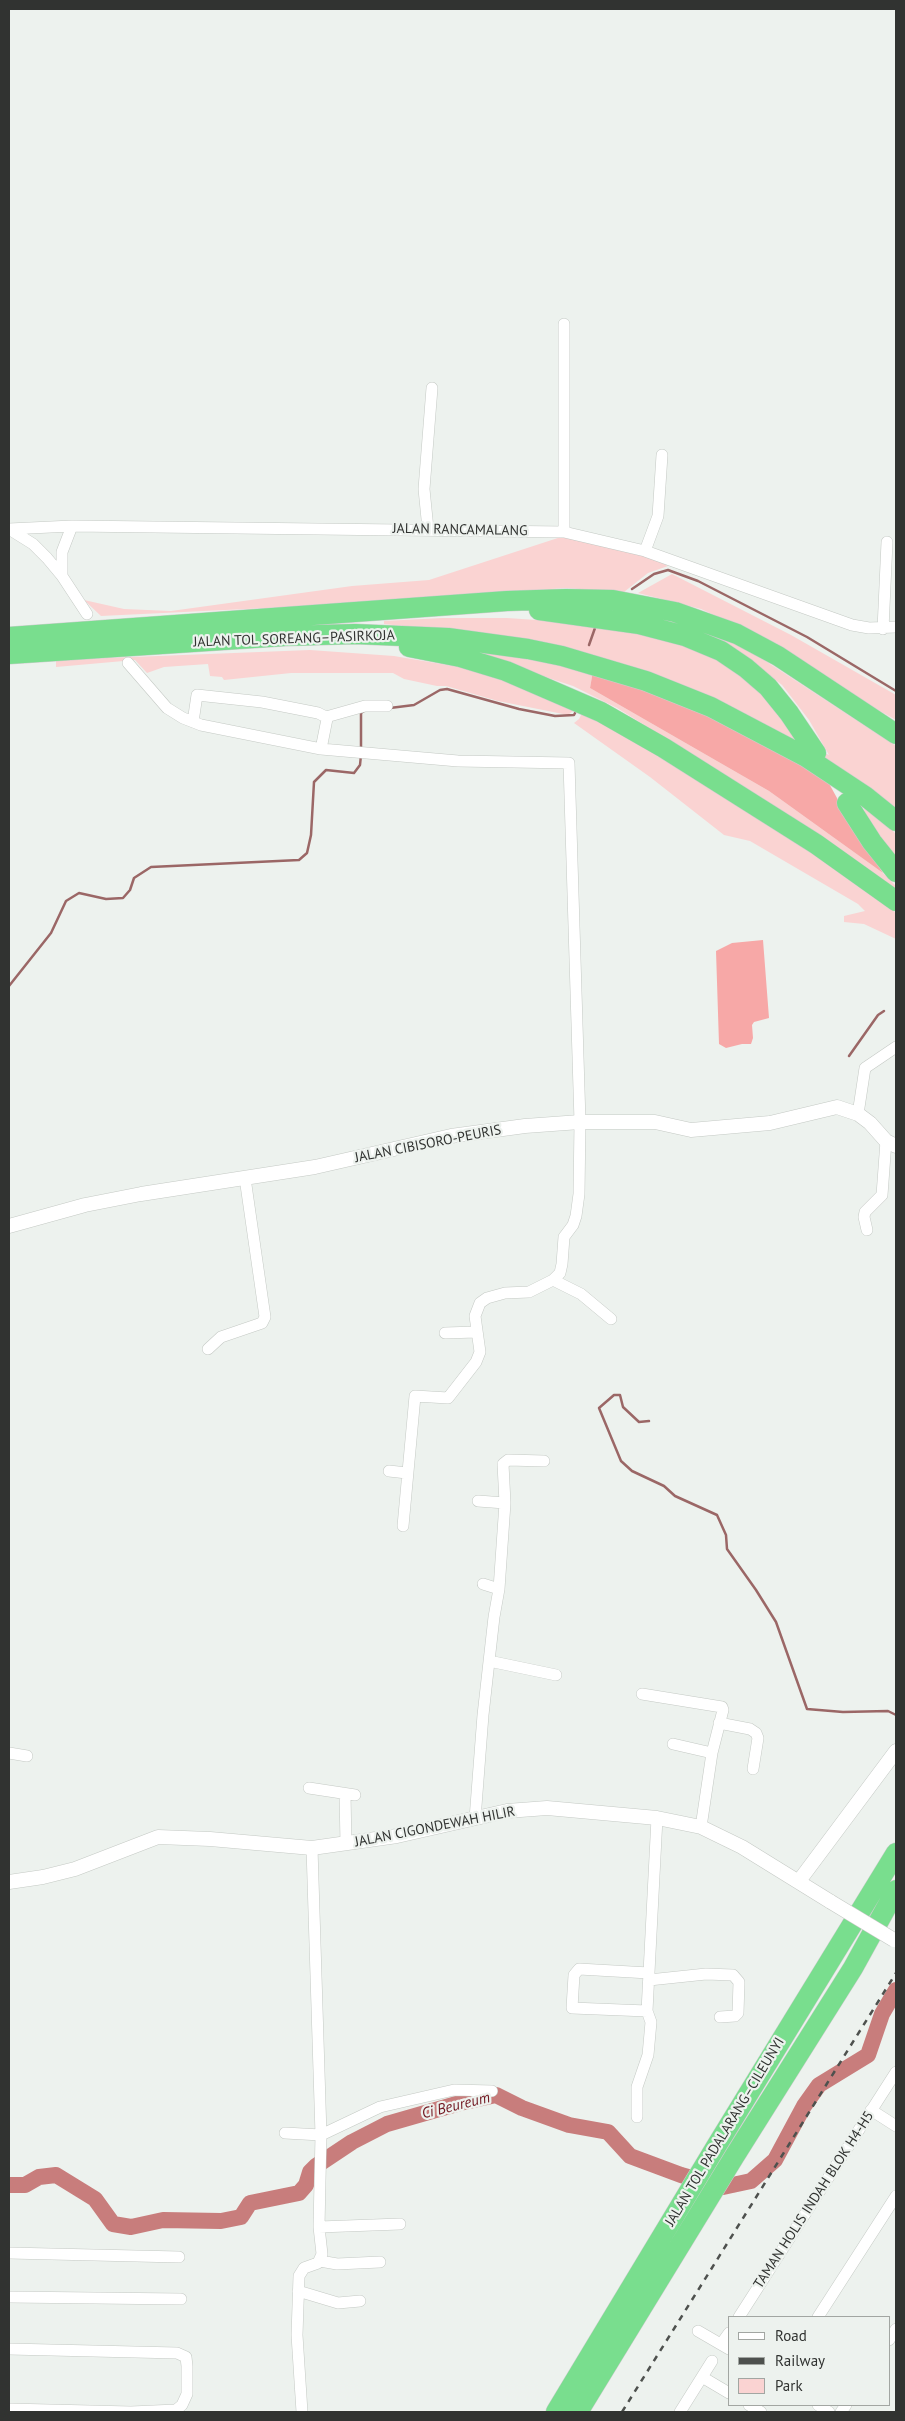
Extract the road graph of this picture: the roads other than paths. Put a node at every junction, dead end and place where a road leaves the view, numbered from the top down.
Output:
1 (564, 324) dead end
2 (432, 388) dead end
3 (662, 455) dead end
4 (72, 526) junction
5 (9, 529) edge
6 (428, 529) junction
7 (564, 532) junction
8 (887, 542) dead end
9 (645, 551) junction
10 (62, 576) junction
11 (392, 611) junction
12 (87, 614) dead end
13 (896, 627) edge
14 (884, 628) junction
15 (285, 636) junction
16 (9, 637) edge
17 (9, 654) edge
18 (128, 663) dead end
19 (387, 706) dead end
20 (326, 717) junction
21 (193, 722) junction
22 (891, 731) edge
23 (321, 749) junction
24 (816, 753) dead end
25 (847, 803) dead end
26 (896, 821) edge
27 (896, 872) edge
28 (896, 901) edge
29 (896, 1047) edge
30 (858, 1114) junction
31 (580, 1122) junction
32 (891, 1144) edge
33 (245, 1178) junction
34 (9, 1226) edge
35 (867, 1230) dead end
36 (553, 1280) junction
37 (611, 1319) dead end
38 (476, 1332) junction
39 (445, 1333) dead end
40 (208, 1349) dead end
41 (544, 1461) dead end
42 (389, 1471) dead end
43 (407, 1473) junction
44 (478, 1501) dead end
45 (505, 1503) junction
46 (402, 1526) dead end
47 (483, 1584) dead end
48 (499, 1589) junction
49 (489, 1661) junction
50 (556, 1676) dead end
51 (642, 1694) dead end
52 (719, 1723) junction
53 (673, 1744) dead end
54 (896, 1751) edge
55 (9, 1753) edge
56 (712, 1753) junction
57 (27, 1756) dead end
58 (753, 1769) dead end
59 (309, 1788) dead end
60 (475, 1818) junction
61 (657, 1818) junction
62 (701, 1827) junction
63 (346, 1844) junction
64 (312, 1848) junction
65 (896, 1853) edge
66 (799, 1881) junction
67 (9, 1882) edge
68 (896, 1890) edge
69 (896, 1906) edge
70 (895, 1940) edge
71 (853, 1968) junction
72 (649, 1976) junction
73 (647, 2011) junction
74 (720, 2017) dead end
75 (896, 2072) edge
76 (492, 2091) dead end
77 (872, 2110) junction
78 (637, 2117) dead end
79 (896, 2126) edge
80 (285, 2133) dead end
81 (321, 2135) junction
82 (896, 2196) edge
83 (400, 2224) dead end
84 (319, 2227) junction
85 (9, 2253) edge
86 (179, 2257) dead end
87 (320, 2261) junction
88 (380, 2262) dead end
89 (298, 2291) junction
90 (9, 2297) edge
91 (181, 2299) dead end
92 (360, 2301) dead end
93 (740, 2316) edge
94 (819, 2316) edge
95 (698, 2331) dead end
96 (725, 2346) edge
97 (9, 2349) edge
98 (712, 2361) dead end
99 (702, 2376) junction
100 (728, 2392) edge
101 (9, 2409) edge
102 (302, 2412) edge
103 (556, 2412) edge
104 (578, 2412) edge
105 (680, 2412) edge

1 - 7 street
2 - 6 street
3 - 9 street
4 - 5 street, JALAN RANCAMALANG
4 - 6 street, JALAN RANCAMALANG
4 - 10 street
5 - 10 street
6 - 7 street, JALAN RANCAMALANG
7 - 9 street, JALAN RANCAMALANG
8 - 14 street
9 - 14 street, JALAN RANCAMALANG
10 - 12 street
11 - 16 highway, JALAN TOL SOREANG–PASIRKOJA
11 - 22 highway, JALAN TOL SOREANG–PASIRKOJA
11 - 24 highway
13 - 14 street, JALAN RANCAMALANG
15 - 17 highway, JALAN TOL SOREANG–PASIRKOJA
15 - 26 highway, JALAN TOL SOREANG–PASIRKOJA
15 - 28 highway
18 - 21 street
19 - 20 street
20 - 21 street
20 - 23 street
21 - 23 street
23 - 31 street
25 - 27 highway
29 - 30 street
30 - 31 street, JALAN CIBISORO-PEURIS
30 - 32 street, JALAN CIBISORO-PEURIS
31 - 33 street, JALAN CIBISORO-PEURIS
31 - 36 street
32 - 35 street
33 - 34 street, JALAN CIBISORO-PEURIS
33 - 40 street
36 - 37 street
36 - 38 street
38 - 39 street
38 - 43 street
41 - 45 street
42 - 43 street
43 - 46 street
44 - 45 street
45 - 48 street
47 - 48 street
48 - 49 street
49 - 50 street
49 - 60 street
51 - 52 street
52 - 56 street
52 - 58 street
53 - 56 street
54 - 66 street
55 - 57 street
56 - 62 street
59 - 63 street
60 - 61 street, JALAN CIGONDEWAH HILIR
60 - 63 street, JALAN CIGONDEWAH HILIR
61 - 62 street, JALAN CIGONDEWAH HILIR
61 - 72 street
62 - 66 street, JALAN CIGONDEWAH HILIR
63 - 64 street, JALAN CIGONDEWAH HILIR
64 - 67 street, JALAN CIGONDEWAH HILIR
64 - 81 street
65 - 103 highway, JALAN TOL PADALARANG–CILEUNYI
66 - 70 street, JALAN CIGONDEWAH HILIR, bridge
68 - 71 highway, JALAN TOL PADALARANG–CILEUNYI
69 - 71 highway
71 - 104 highway, JALAN TOL PADALARANG–CILEUNYI
72 - 73 street
72 - 73 street
72 - 74 street
73 - 78 street
75 - 77 street, TAMAN HOLIS INDAH BLOK H4-H5
76 - 81 street
77 - 79 street
77 - 93 street, TAMAN HOLIS INDAH BLOK H4-H5
80 - 81 street
81 - 84 street
82 - 94 street
83 - 84 street
84 - 87 street
85 - 86 street
87 - 88 street
87 - 89 street
89 - 92 street
89 - 102 street
90 - 91 street
95 - 96 street
97 - 101 street
98 - 99 street
99 - 100 street
99 - 105 street

